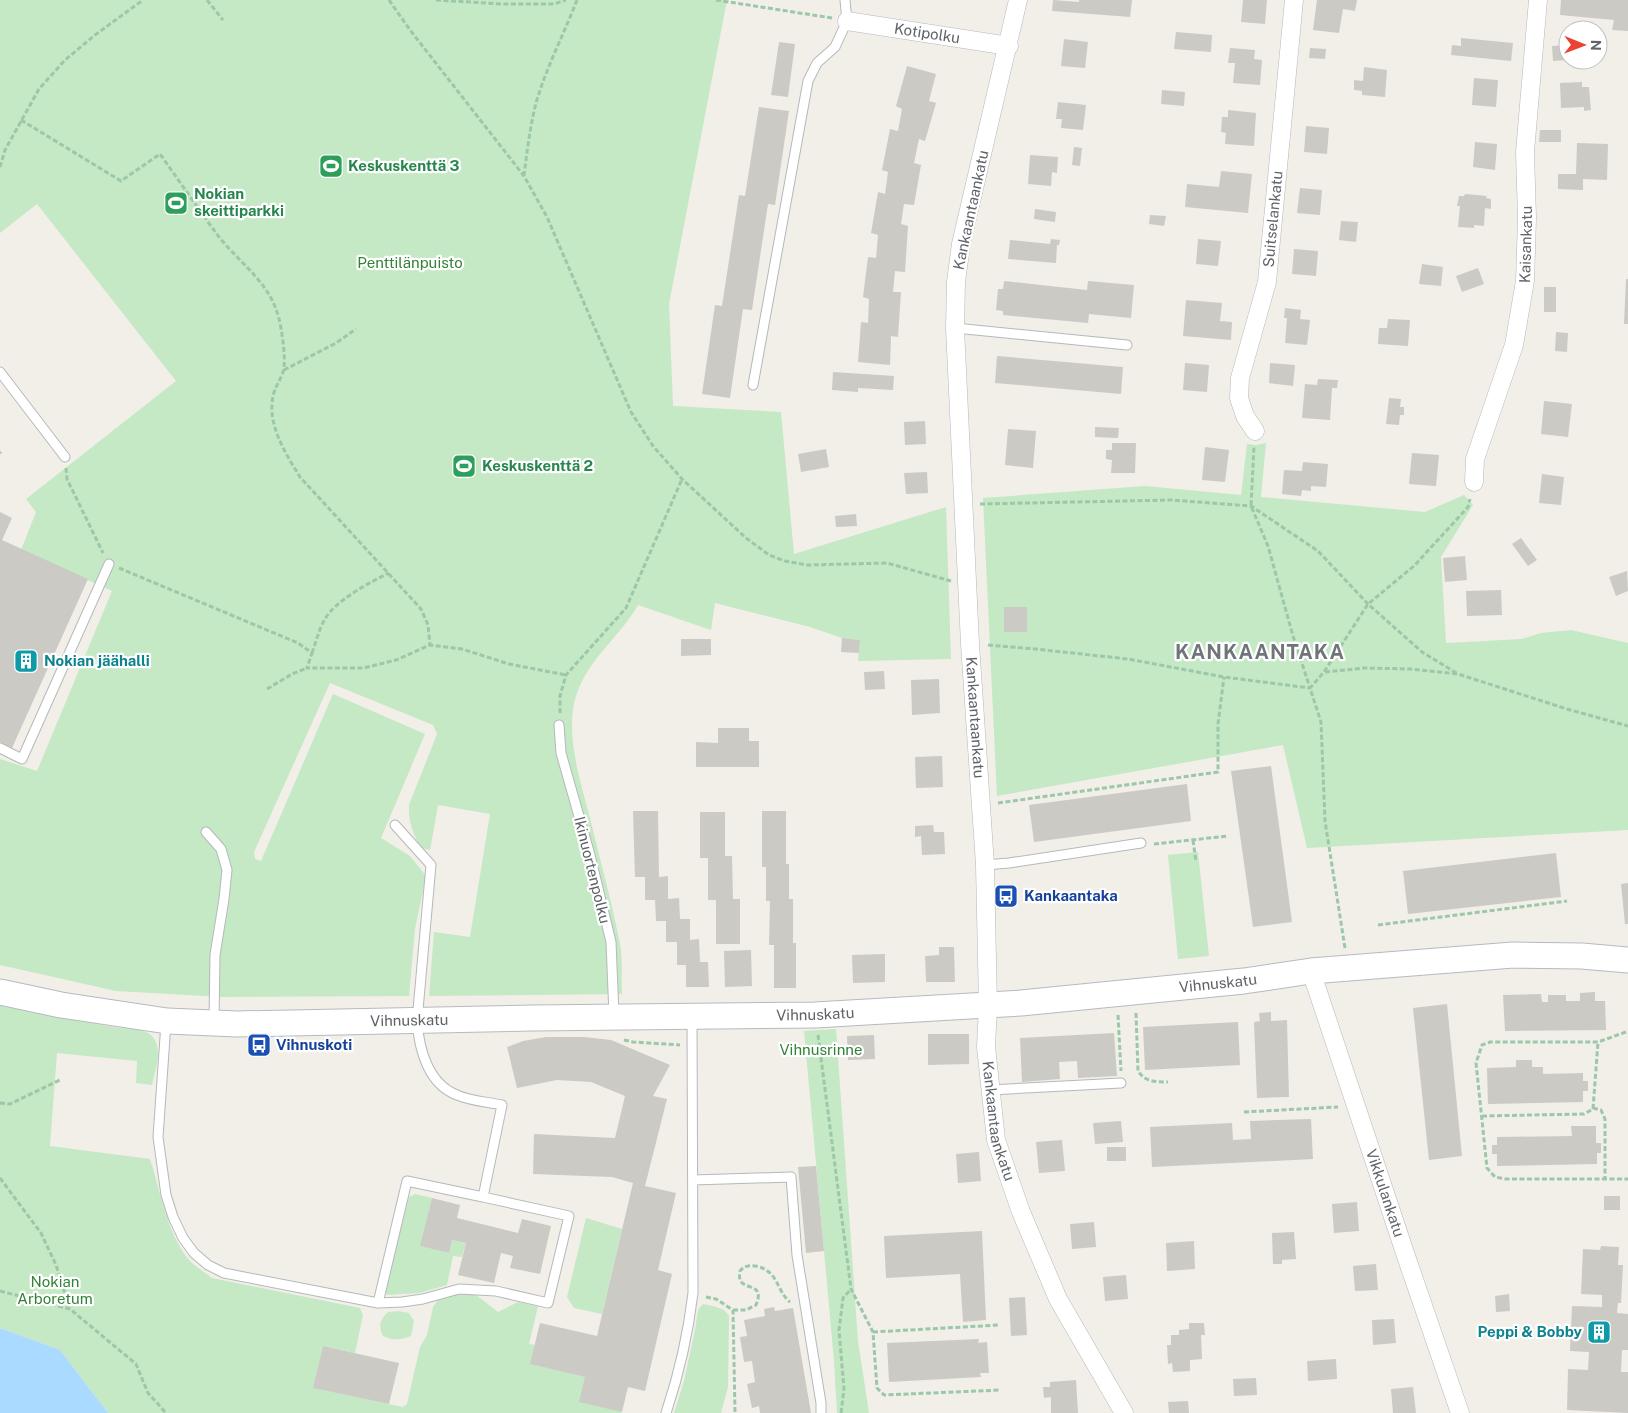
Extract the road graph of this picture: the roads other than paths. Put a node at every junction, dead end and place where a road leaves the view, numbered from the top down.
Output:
1 (845, 0) edge
2 (1018, 0) edge
3 (1294, 0) edge
4 (1538, 0) edge
5 (847, 21) junction
6 (1009, 46) junction
7 (955, 328) junction
8 (1127, 346) dead end
9 (0, 372) edge
10 (753, 385) dead end
11 (1255, 431) road end
12 (65, 457) road end
13 (1474, 482) road end
14 (109, 564) road end
15 (559, 725) road end
16 (0, 748) edge
17 (394, 825) dead end
18 (206, 832) dead end
19 (1141, 843) road end
20 (985, 865) junction
21 (1628, 960) edge
22 (1311, 971) junction
23 (0, 992) edge
24 (988, 1006) junction
25 (692, 1016) junction
26 (614, 1017) junction
27 (167, 1021) junction
28 (417, 1021) junction
29 (214, 1023) junction
30 (1121, 1083) road end
31 (990, 1090) junction
32 (693, 1180) junction
33 (483, 1197) junction
34 (378, 1303) junction
35 (666, 1413) edge
36 (821, 1413) edge
37 (1124, 1413) edge
38 (1460, 1413) edge

1 - 5 lane
2 - 6 street, Kankaantaankatu
3 - 11 street, Suitselankatu
4 - 13 street, Kaisankatu
5 - 6 street, Kotipolku
5 - 10 lane
6 - 7 street, Kankaantaankatu
7 - 8 lane
7 - 20 street, Kankaantaankatu
9 - 12 lane
14 - 16 lane
15 - 26 lane, Ikinuortenpolku
17 - 28 lane
18 - 29 lane
19 - 20 lane
20 - 24 street, Kankaantaankatu
21 - 22 street, Vihnuskatu
22 - 24 street, Vihnuskatu
22 - 38 street, Vikkulankatu
23 - 27 street, Vihnuskatu
24 - 25 street, Vihnuskatu
24 - 31 street, Kankaantaankatu
25 - 26 street, Vihnuskatu
25 - 32 lane
26 - 28 street, Vihnuskatu
27 - 29 street, Vihnuskatu
27 - 34 lane
28 - 29 street, Vihnuskatu
28 - 33 lane
30 - 31 lane
31 - 37 street, Kankaantaankatu
32 - 35 lane
32 - 36 lane
33 - 34 lane
33 - 34 lane

